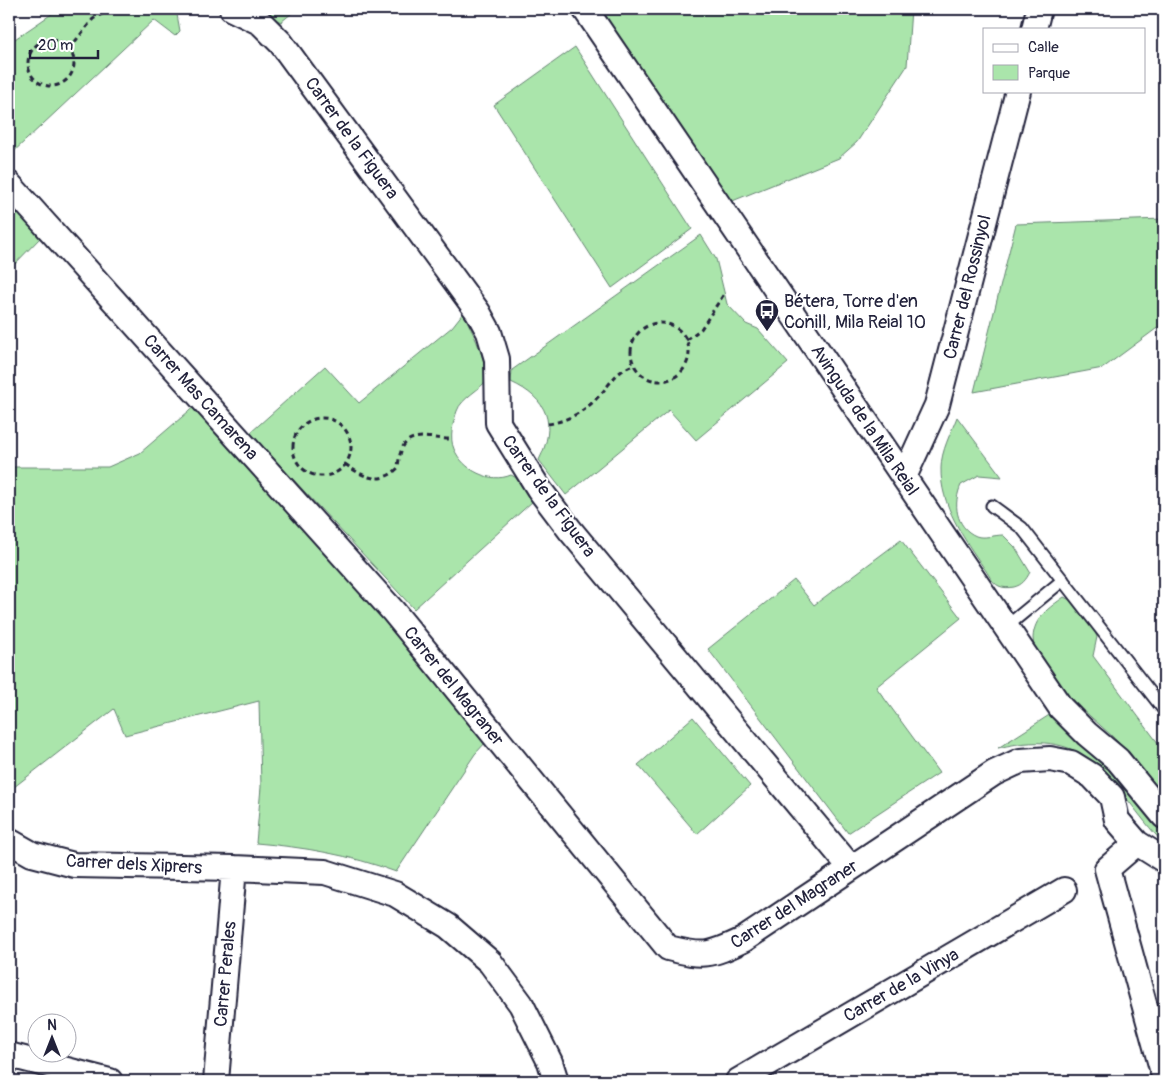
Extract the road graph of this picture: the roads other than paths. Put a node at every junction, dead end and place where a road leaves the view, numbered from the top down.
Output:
1 (232, 9) edge
2 (585, 9) edge
3 (1039, 9) edge
4 (1034, 28) edge
5 (1018, 92) edge
6 (9, 184) edge
7 (904, 477) junction
8 (992, 506) dead end
9 (1063, 580) junction
10 (393, 611) joint
11 (1006, 626) junction
12 (1164, 710) edge
13 (1164, 816) edge
14 (9, 841) edge
15 (1137, 843) junction
16 (1164, 860) edge
17 (234, 868) junction
18 (851, 868) junction
19 (1064, 890) dead end
20 (9, 1055) edge
21 (1164, 1076) edge
22 (110, 1081) edge
23 (216, 1081) edge
24 (556, 1081) edge
25 (738, 1081) edge

1 - 18 street, Carrer de la Figuera
2 - 7 street, Avinguda de la Mila Reial
3 - 4 street
5 - 7 street, Carrer del Rossinyol
6 - 10 street, Carrer Mas Camarena
7 - 11 street, Avinguda de la Mila Reial
8 - 9 lane
9 - 11 lane
9 - 12 lane
10 - 18 street, Carrer del Magraner
11 - 13 street, Avinguda de la Mila Reial
14 - 17 street, Carrer dels Xiprers
15 - 16 street, Carrer del Magraner
15 - 18 street, Carrer del Magraner
15 - 21 street
17 - 23 street, Carrer Perales
17 - 24 street, Carrer dels Xiprers
19 - 25 street, Carrer de la Vinya
20 - 22 street

